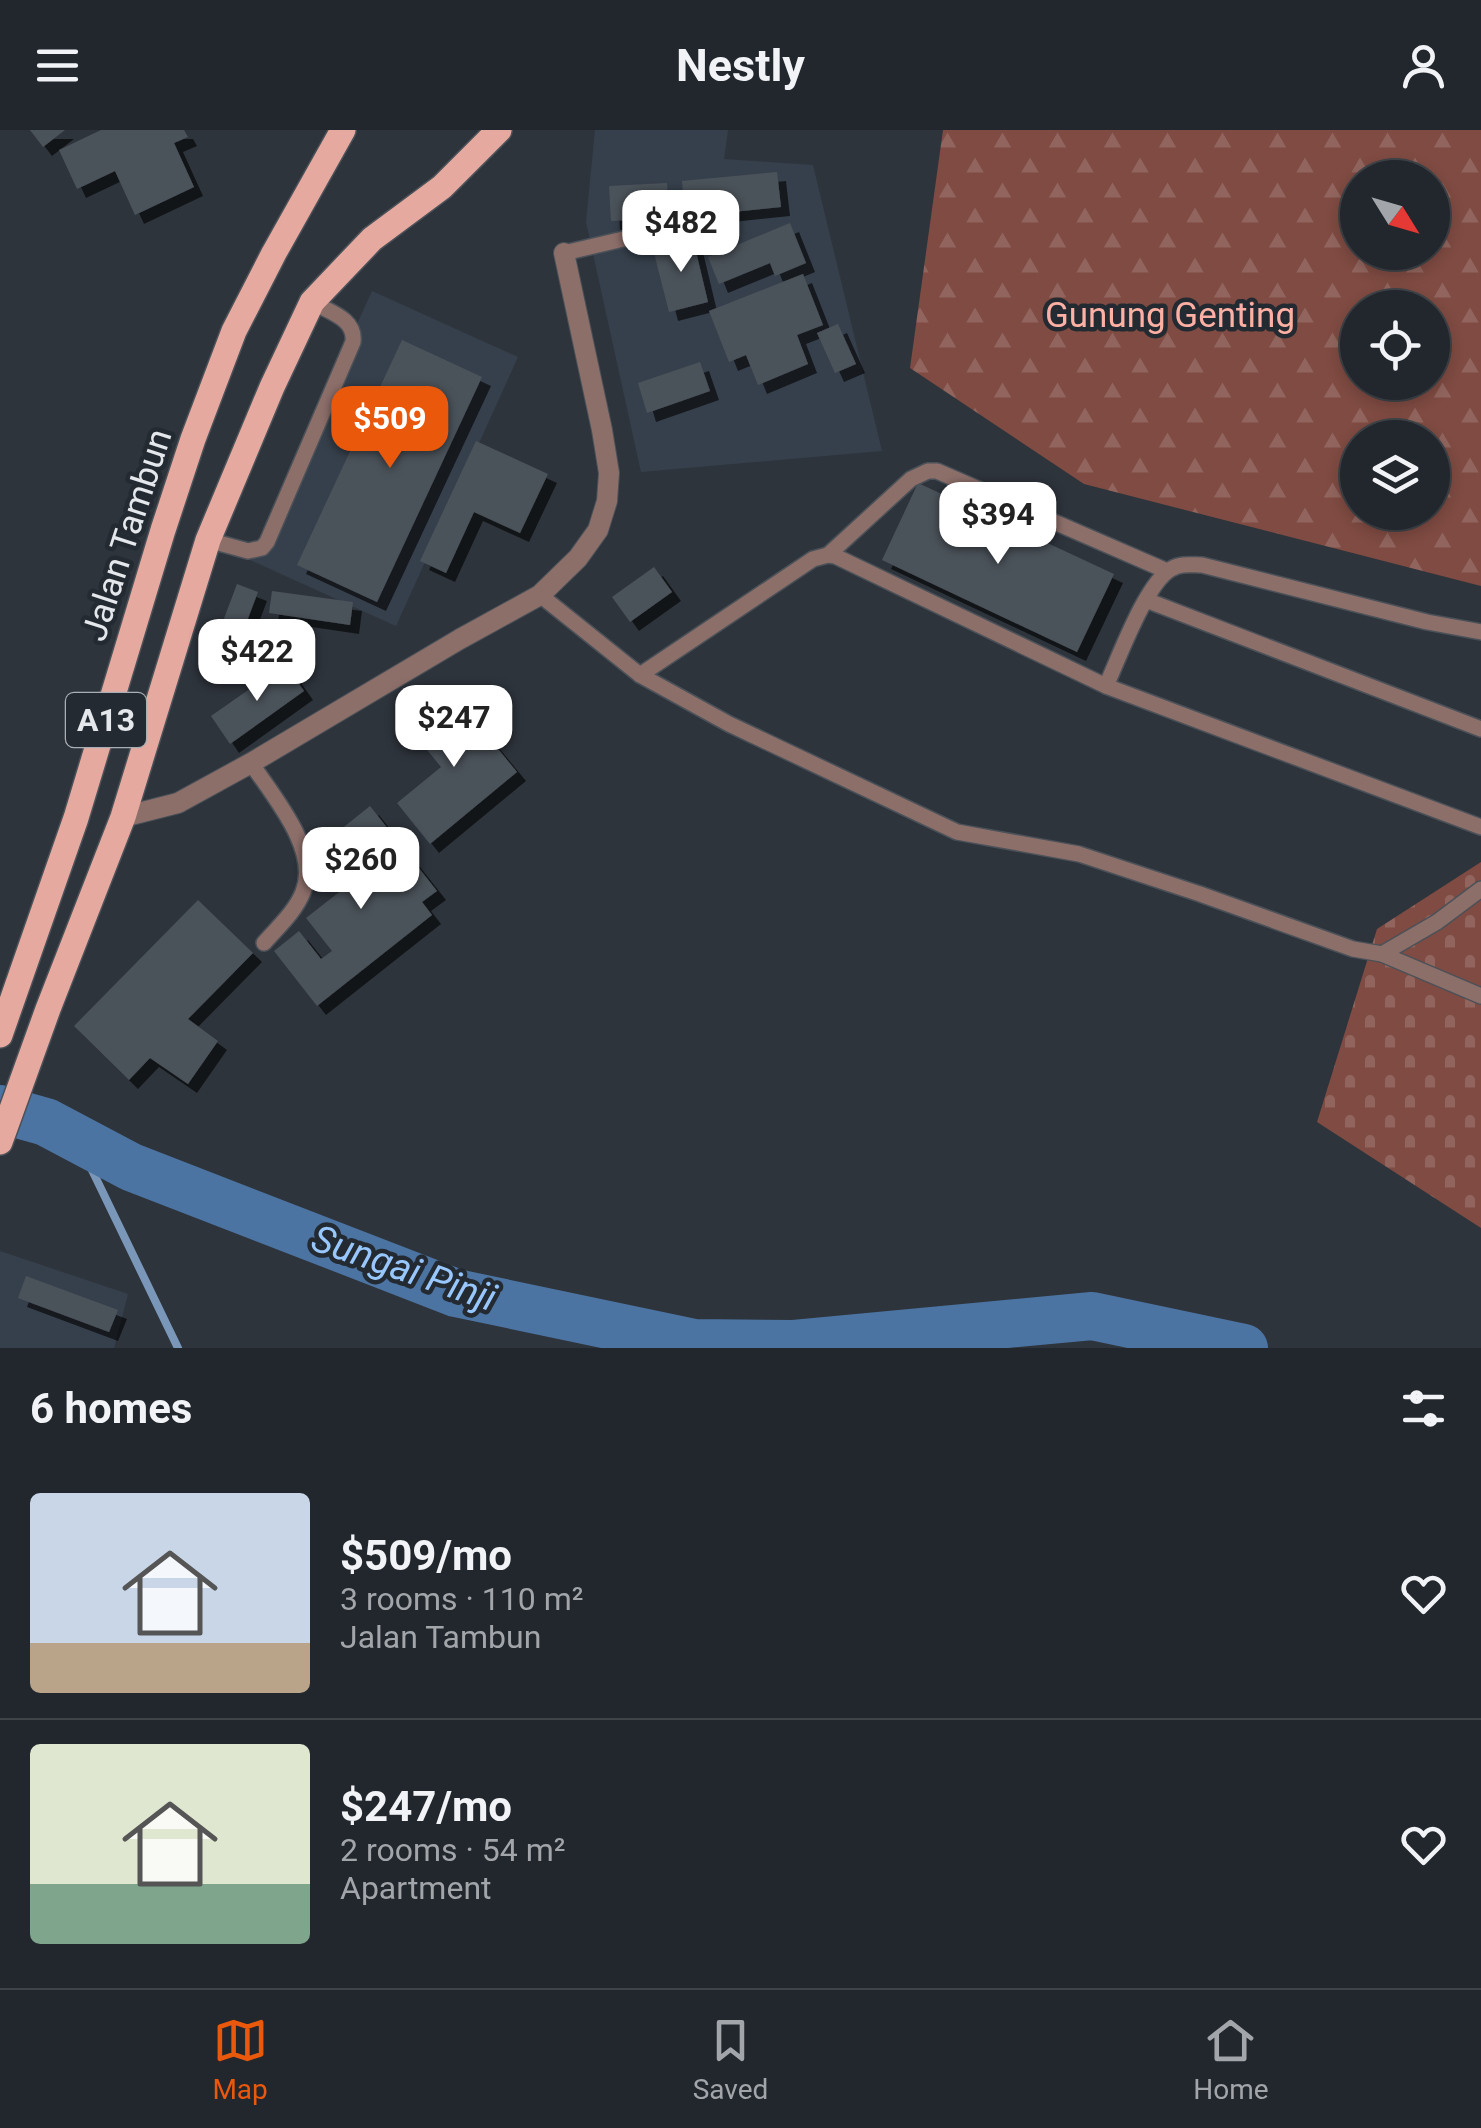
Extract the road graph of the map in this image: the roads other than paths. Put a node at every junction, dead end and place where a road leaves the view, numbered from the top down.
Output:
1 (343, 130) edge
2 (354, 130) edge
3 (482, 130) edge
4 (499, 130) edge
5 (327, 161) junction
6 (464, 166) junction
7 (687, 224) dead end
8 (564, 252) joint
9 (312, 302) junction
10 (208, 540) junction
11 (828, 555) junction
12 (1167, 571) junction
13 (540, 595) junction
14 (1146, 600) junction
15 (1481, 632) edge
16 (640, 675) junction
17 (1106, 686) junction
18 (1481, 729) edge
19 (251, 763) junction
20 (123, 817) junction
21 (1481, 827) edge
22 (1481, 889) edge
23 (264, 943) dead end
24 (1382, 954) junction
25 (1481, 996) edge
26 (6, 998) edge
27 (0, 1035) edge
28 (0, 1142) edge

1 - 5 main road, Jalan Tambun / A13
2 - 5 main road
3 - 6 main road
4 - 6 main road, A13
5 - 26 main road, Jalan Tambun / A13
6 - 9 main road, A13
7 - 8 lane
8 - 13 street
9 - 10 main road, A13
9 - 10 lane
10 - 20 main road, A13
11 - 12 lane
11 - 16 lane
11 - 17 lane
12 - 14 lane
12 - 15 lane
13 - 16 lane
13 - 19 street
14 - 17 lane
14 - 18 lane
16 - 24 lane
17 - 21 lane
19 - 20 street
19 - 23 lane
20 - 28 main road, A13
22 - 24 lane
24 - 25 lane
26 - 27 main road, Jalan Tambun

